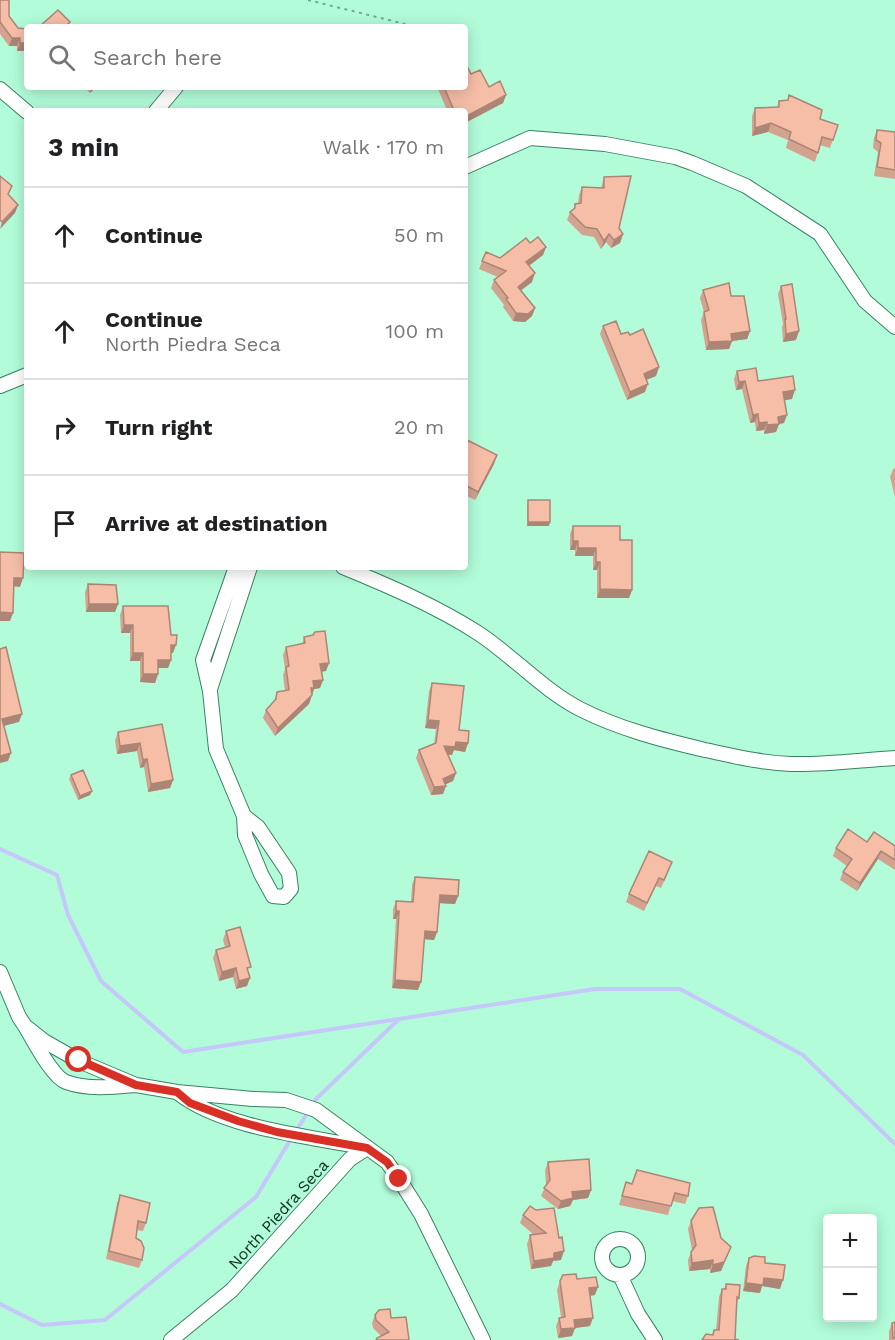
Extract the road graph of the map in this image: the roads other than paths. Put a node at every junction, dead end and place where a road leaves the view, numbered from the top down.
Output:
1 (0, 89) edge
2 (174, 90) edge
3 (158, 108) edge
4 (24, 109) edge
5 (468, 166) edge
6 (895, 327) edge
7 (24, 376) edge
8 (0, 386) edge
9 (235, 570) edge
10 (249, 570) edge
11 (350, 570) edge
12 (210, 691) junction
13 (895, 758) edge
14 (244, 816) junction
15 (0, 972) edge
16 (6, 1003) edge
17 (25, 1026) junction
18 (136, 1085) junction
19 (177, 1092) junction
20 (367, 1148) junction
21 (620, 1275) dead end
22 (171, 1340) edge
23 (483, 1340) edge
24 (655, 1340) edge

1 - 4 street
2 - 3 street
5 - 6 street
7 - 8 street
9 - 12 street
10 - 12 street
11 - 13 street
12 - 14 street
14 - 14 street
15 - 16 street
16 - 17 street
17 - 18 street
17 - 18 street
18 - 19 street
19 - 20 street, North Piedra Seca
19 - 20 street
20 - 22 street, North Piedra Seca
20 - 23 street
21 - 24 street

